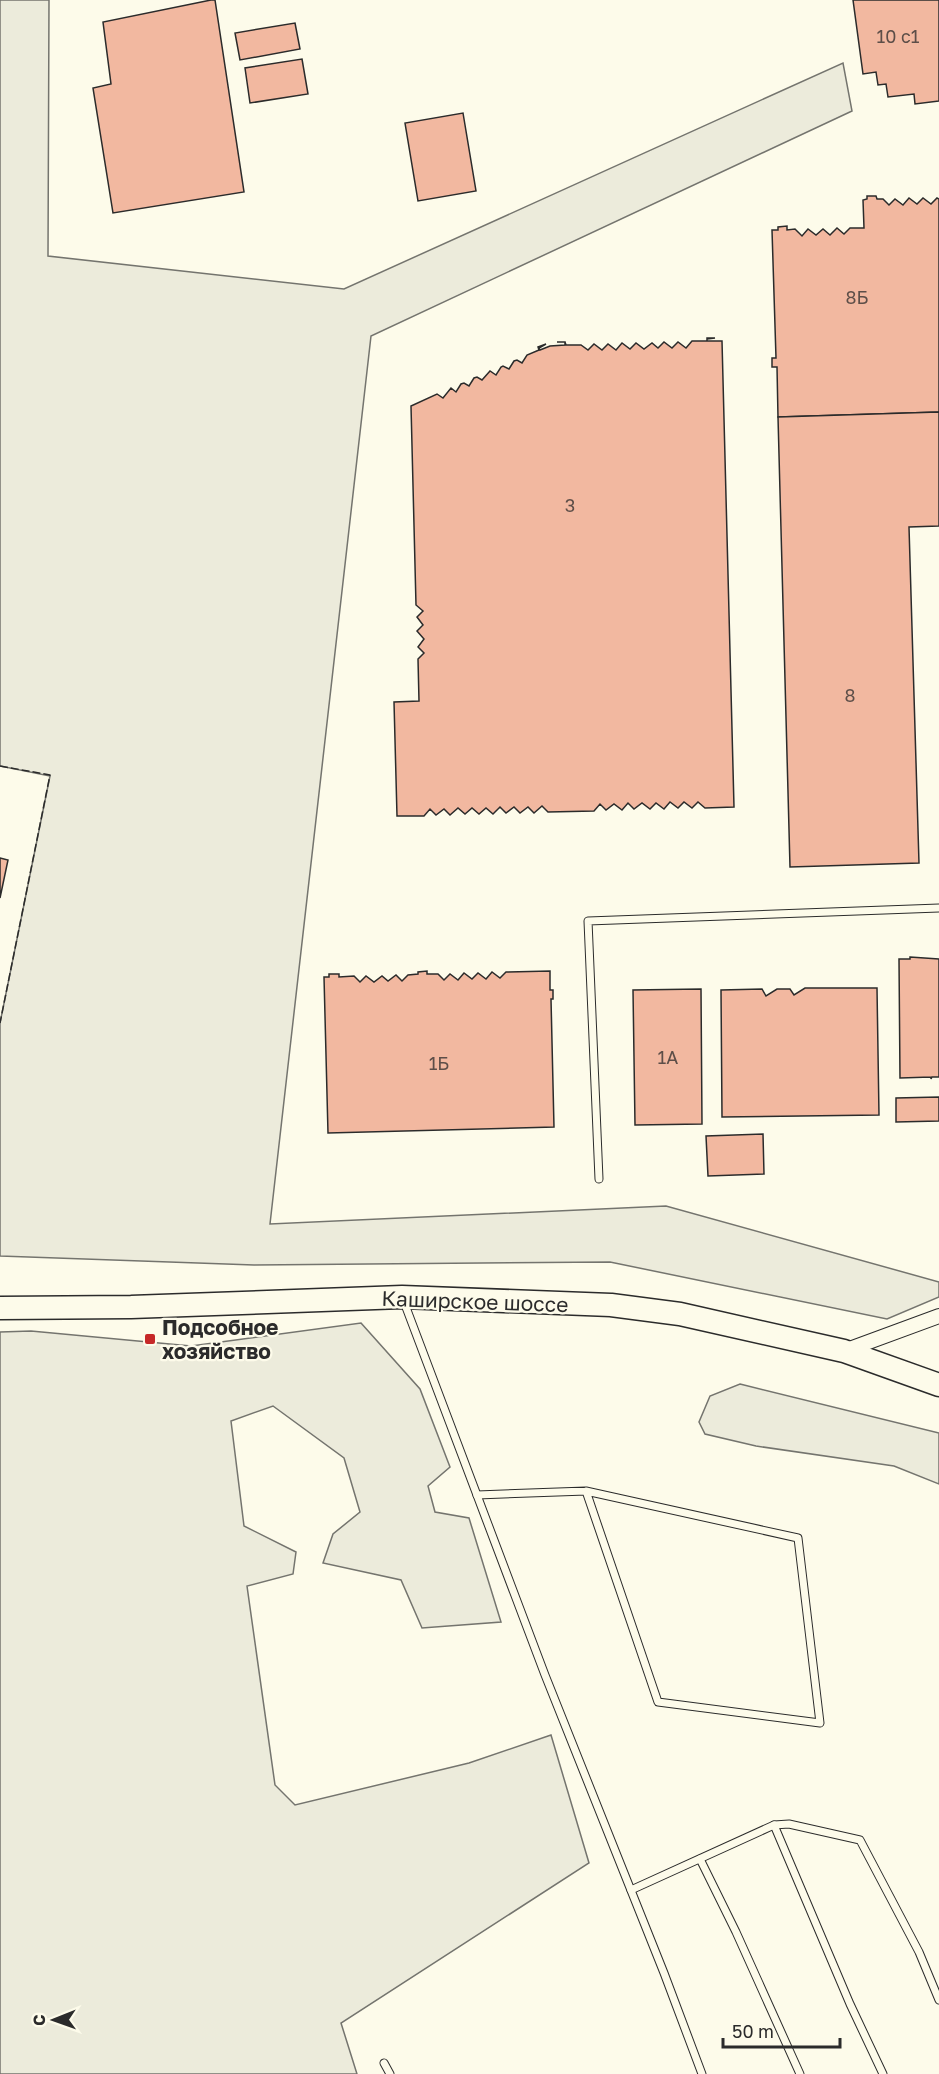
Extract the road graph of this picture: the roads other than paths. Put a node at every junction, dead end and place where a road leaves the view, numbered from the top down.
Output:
1 (939, 908) edge
2 (599, 1179) dead end
3 (402, 1297) junction
4 (0, 1308) edge
5 (939, 1316) edge
6 (844, 1351) junction
7 (939, 1385) edge
8 (586, 1491) junction
9 (477, 1495) junction
10 (774, 1825) junction
11 (700, 1859) junction
12 (631, 1890) junction
13 (939, 2000) edge
14 (384, 2063) dead end
15 (390, 2074) edge
16 (702, 2074) edge
17 (800, 2074) edge
18 (883, 2074) edge

1 - 2 lane
3 - 4 main road, Каширское шоссе
3 - 6 main road, Каширское шоссе
3 - 9 lane
5 - 6 street
6 - 7 main road, Каширское шоссе
8 - 8 lane
8 - 9 lane
9 - 12 lane
10 - 11 lane
10 - 13 lane
10 - 18 lane
11 - 12 lane
11 - 17 lane
12 - 16 lane
14 - 15 lane

